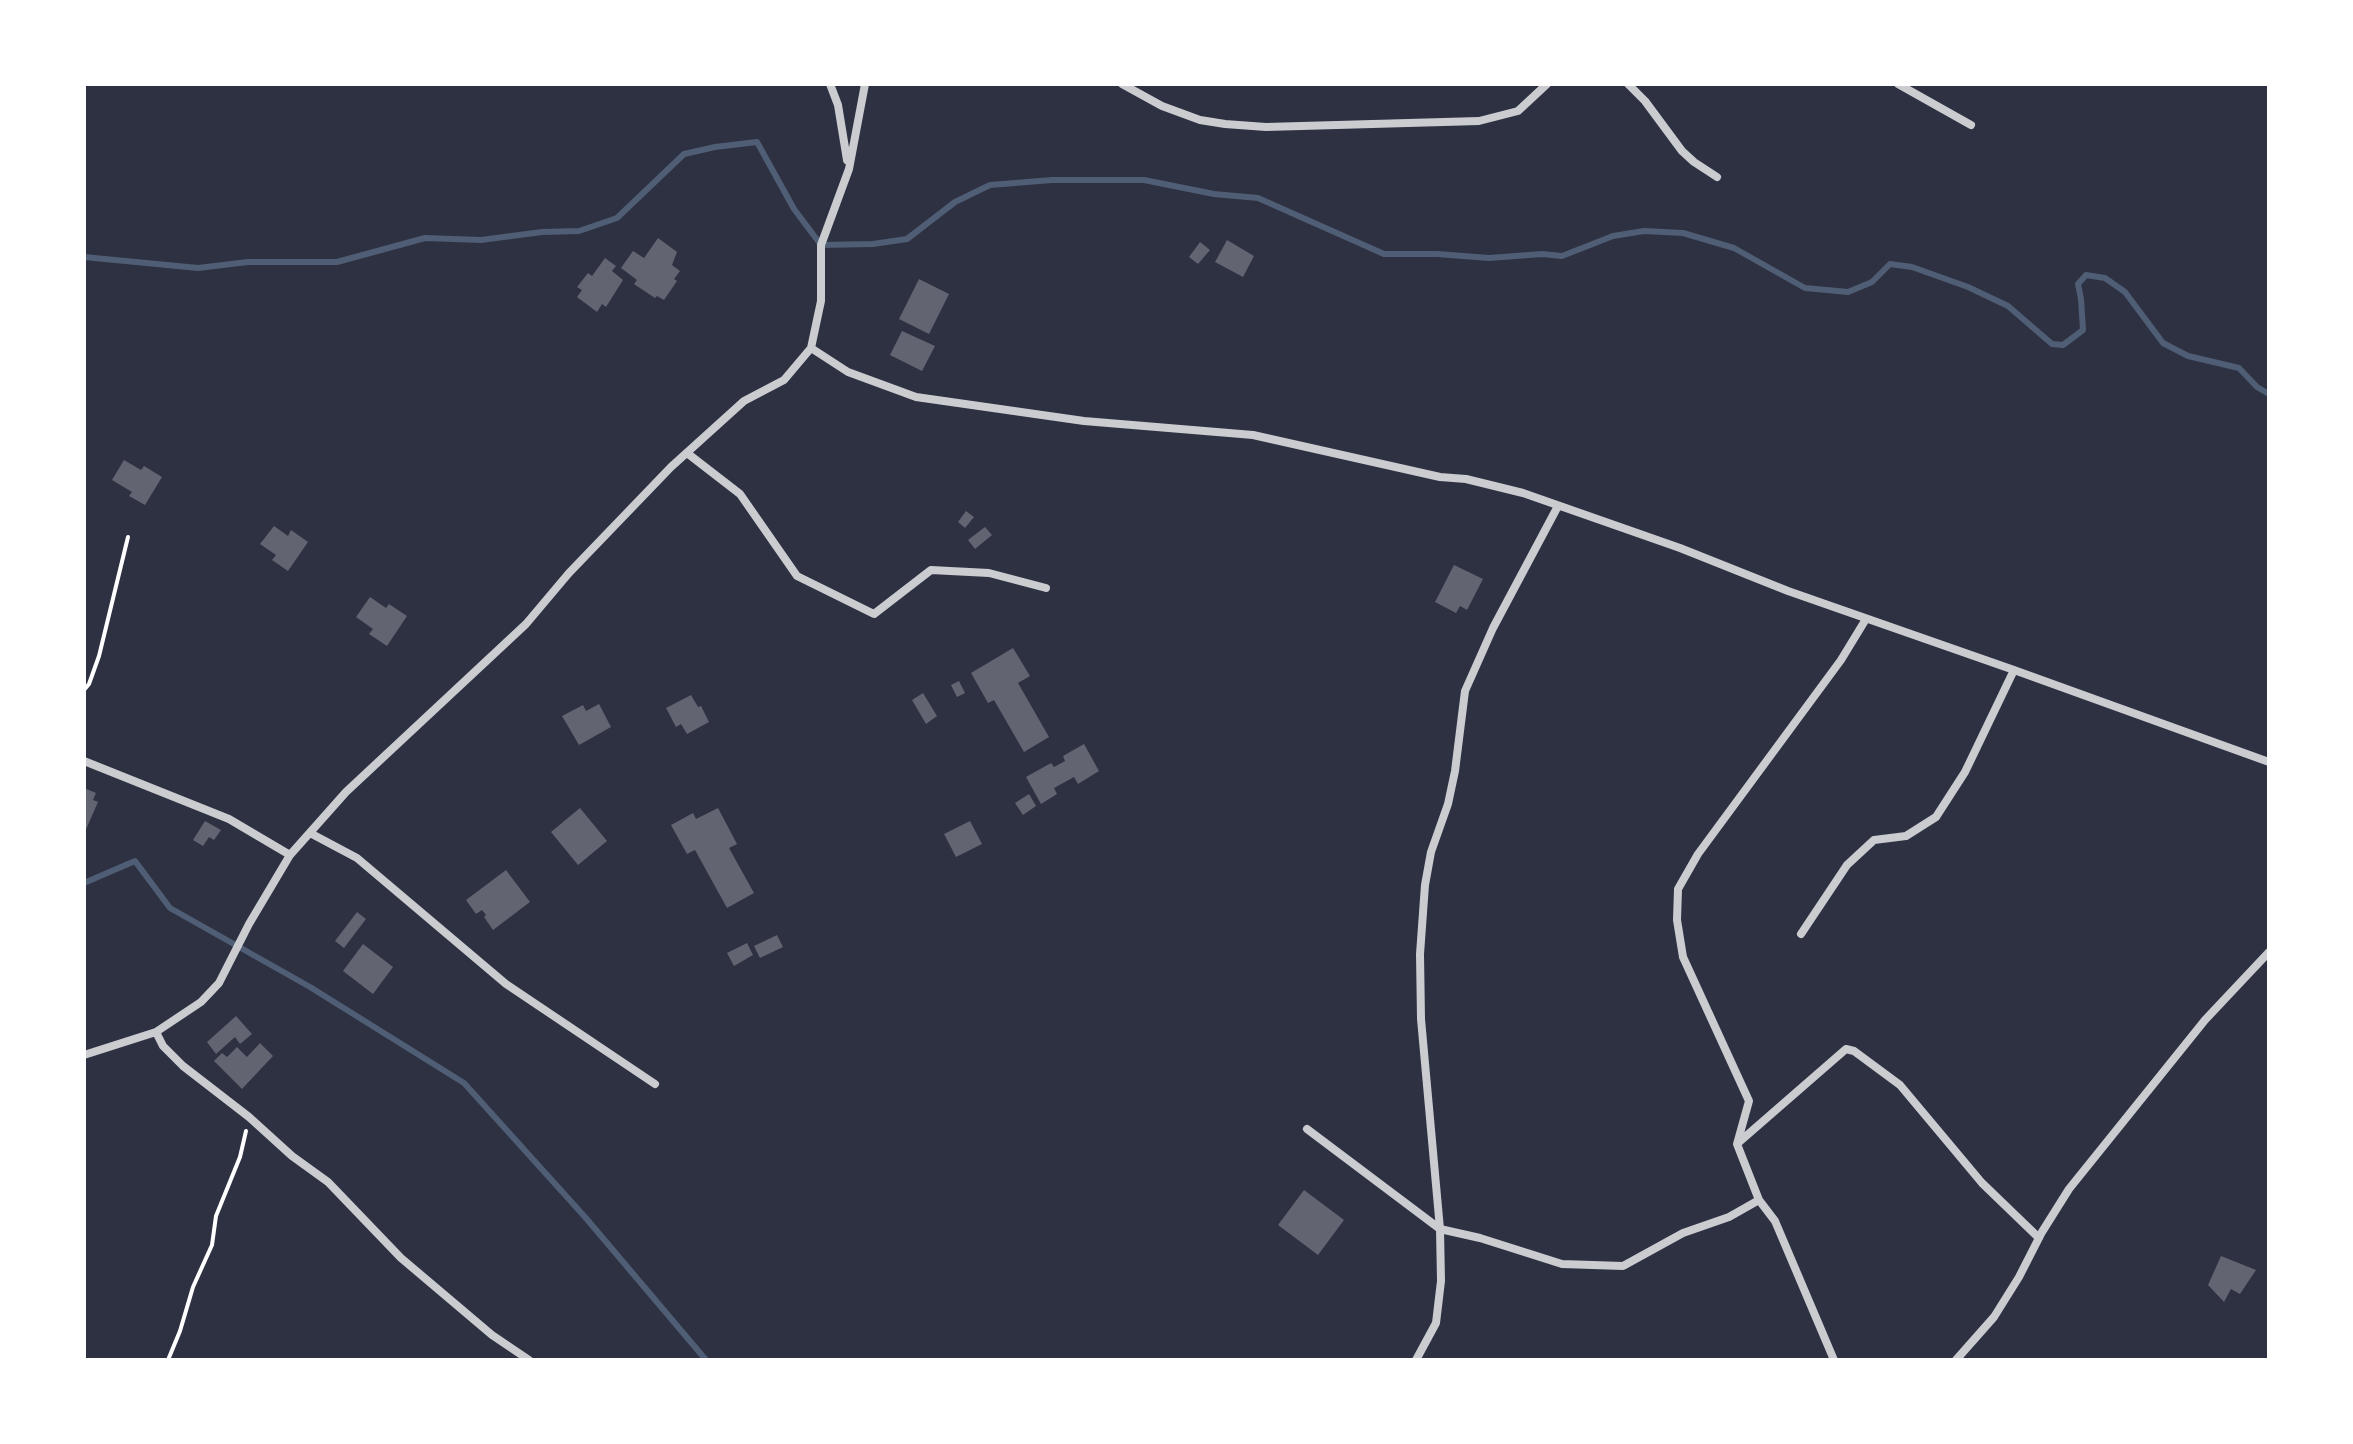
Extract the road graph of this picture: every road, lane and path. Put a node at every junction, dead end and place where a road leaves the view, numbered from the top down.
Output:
1 (830, 84) edge
2 (865, 84) edge
3 (1122, 84) edge
4 (1547, 84) edge
5 (1628, 84) edge
6 (1898, 84) edge
7 (1971, 125) dead end
8 (849, 169) junction
9 (1717, 177) dead end
10 (811, 348) junction
11 (687, 453) junction
12 (1558, 506) junction
13 (128, 537) dead end
14 (1046, 588) dead end
15 (1866, 619) junction
16 (2014, 670) junction
17 (84, 690) edge
18 (84, 761) edge
19 (2269, 762) edge
20 (310, 833) junction
21 (290, 855) junction
22 (1801, 934) dead end
23 (2269, 952) edge
24 (156, 1032) junction
25 (84, 1055) edge
26 (655, 1084) dead end
27 (249, 1117) junction
28 (1307, 1129) dead end
29 (1737, 1144) junction
30 (1759, 1200) junction
31 (1440, 1229) junction
32 (2039, 1238) junction
33 (168, 1360) edge
34 (529, 1360) edge
35 (1416, 1360) edge
36 (1834, 1360) edge
37 (1956, 1360) edge

1 - 8 street
2 - 8 street
3 - 4 street
5 - 9 street
6 - 7 street
8 - 10 street
10 - 11 street
10 - 12 street
11 - 14 street
11 - 20 street
12 - 15 street
12 - 31 street
13 - 17 path
15 - 16 street
15 - 29 street
16 - 19 street
16 - 22 street
18 - 21 street
20 - 21 street
20 - 26 street
21 - 24 street
23 - 32 street
24 - 25 street
24 - 27 street
27 - 33 path
27 - 34 street
28 - 31 street
29 - 30 street
29 - 32 street
30 - 31 street
30 - 36 street
31 - 35 street
32 - 37 street

